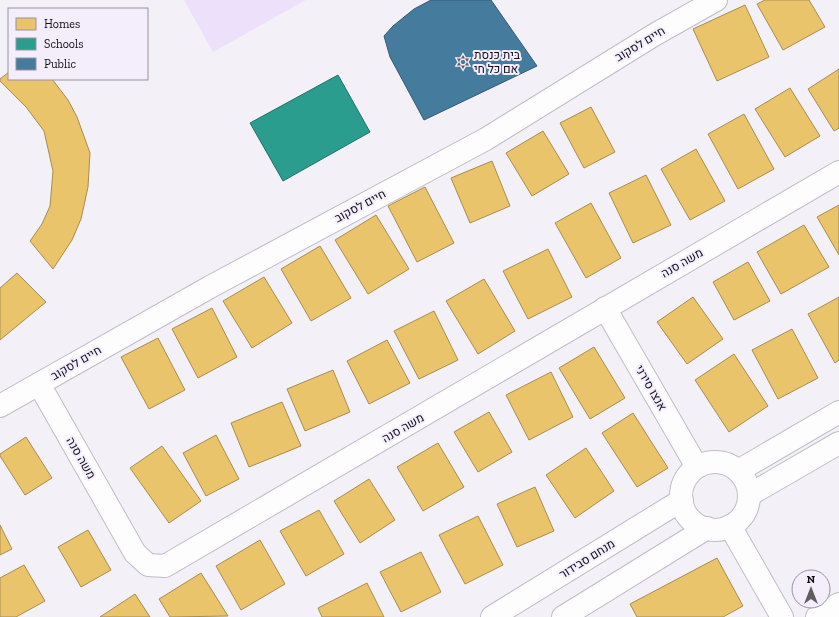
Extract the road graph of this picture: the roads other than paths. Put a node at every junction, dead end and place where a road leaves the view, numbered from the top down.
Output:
1 (716, 0) edge
2 (839, 172) edge
3 (605, 308) junction
4 (39, 384) junction
5 (0, 406) edge
6 (839, 412) edge
7 (839, 443) edge
8 (697, 467) junction
9 (738, 471) junction
10 (749, 495) junction
11 (682, 500) junction
12 (730, 526) junction
13 (706, 528) junction
14 (839, 604) edge
15 (492, 617) edge
16 (563, 617) edge
17 (782, 617) edge
18 (817, 617) edge

1 - 4 street, חיים לסקוב
2 - 3 street, משה סנה
3 - 4 street, משה סנה
3 - 8 street, אנצו סירני
4 - 5 street, חיים לסקוב
6 - 9 street
7 - 10 street
8 - 9 street
8 - 11 street
9 - 10 street
10 - 12 street
11 - 13 street
11 - 15 street, מנחם סבידור
12 - 13 street
12 - 17 street
13 - 16 street
14 - 18 street

